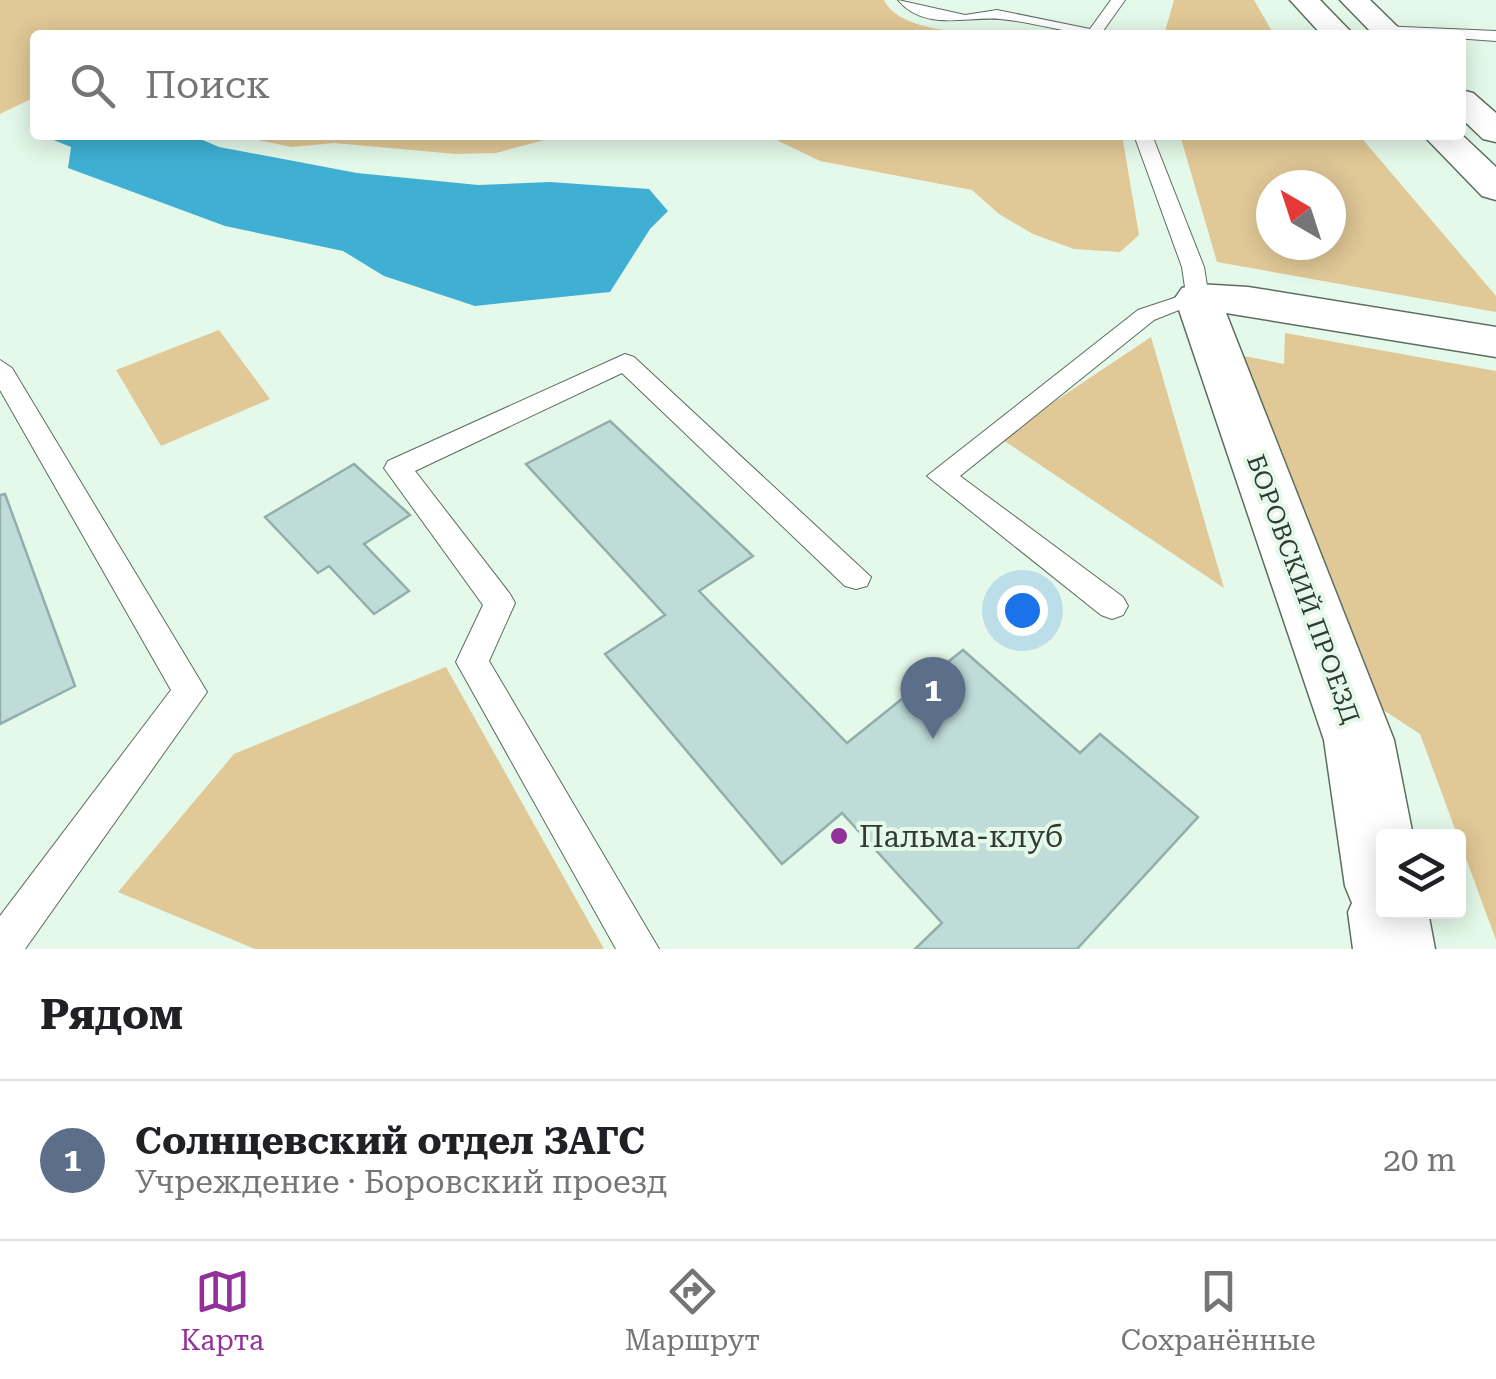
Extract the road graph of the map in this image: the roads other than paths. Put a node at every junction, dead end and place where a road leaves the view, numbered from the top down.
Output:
1 (905, 0) edge
2 (1118, 0) edge
3 (1304, 0) edge
4 (1354, 0) edge
5 (1082, 30) edge
6 (1100, 30) edge
7 (1334, 30) edge
8 (1386, 30) edge
9 (1466, 35) edge
10 (1496, 36) edge
11 (1466, 104) edge
12 (1496, 131) edge
13 (1145, 140) edge
14 (1446, 140) edge
15 (1496, 188) edge
16 (1198, 298) junction
17 (1496, 342) edge
18 (0, 368) edge
19 (856, 577) dead end
20 (1112, 606) dead end
21 (1376, 839) edge
22 (1389, 919) edge
23 (0, 949) edge
24 (638, 949) edge
25 (1394, 949) edge

1 - 5 lane
2 - 6 lane
3 - 7 street
4 - 8 street
9 - 10 lane
11 - 12 street
13 - 16 lane
14 - 15 street
16 - 17 street
16 - 20 lane
16 - 21 street, БОРОВСКИЙ ПРОЕЗД
18 - 23 lane
19 - 24 lane
22 - 25 street

